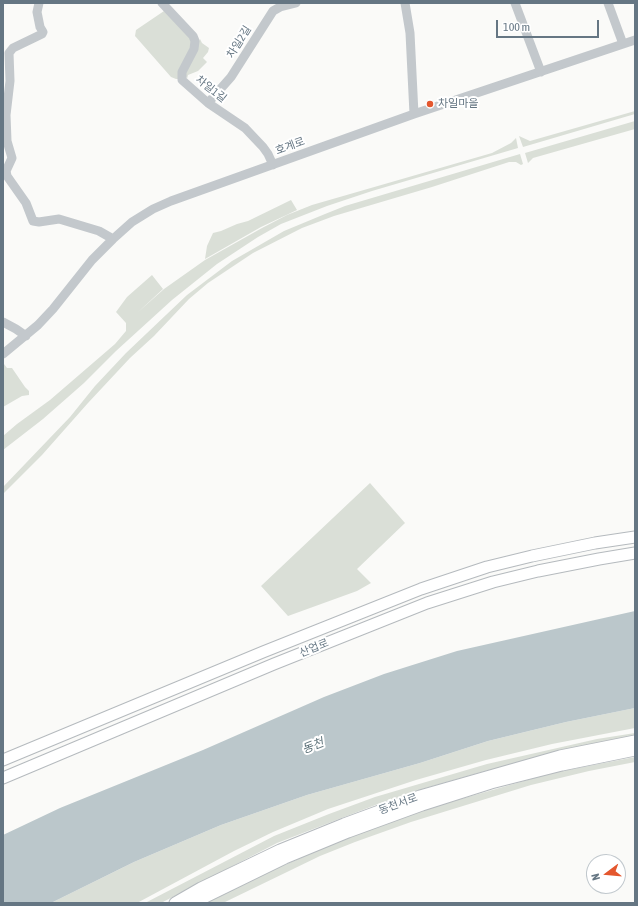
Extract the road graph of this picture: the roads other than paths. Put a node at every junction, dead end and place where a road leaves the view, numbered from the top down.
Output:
1 (39, 3) edge
2 (162, 3) edge
3 (296, 3) edge
4 (405, 3) edge
5 (515, 3) edge
6 (608, 3) edge
7 (635, 40) edge
8 (623, 44) junction
9 (541, 72) junction
10 (208, 103) junction
11 (414, 114) junction
12 (273, 165) junction
13 (113, 239) junction
14 (3, 322) edge
15 (26, 336) junction
16 (3, 354) edge
17 (635, 537) edge
18 (635, 553) edge
19 (635, 741) edge
20 (635, 750) edge
21 (3, 760) edge
22 (3, 778) edge
23 (175, 903) edge
24 (193, 903) edge

1 - 13 street
2 - 10 street, 차일1길
3 - 10 street, 차일2길
4 - 11 street
5 - 9 street
6 - 8 street
7 - 8 street, 호계로
8 - 9 street, 호계로
9 - 11 street, 호계로
10 - 12 street, 차일1길
11 - 12 street, 호계로
12 - 13 street, 호계로
13 - 15 street, 호계로
14 - 15 street
15 - 16 street, 호계로
17 - 21 main road, 산업로
18 - 22 main road, 산업로
19 - 23 main road, 동천서로
20 - 24 main road, 동천서로

